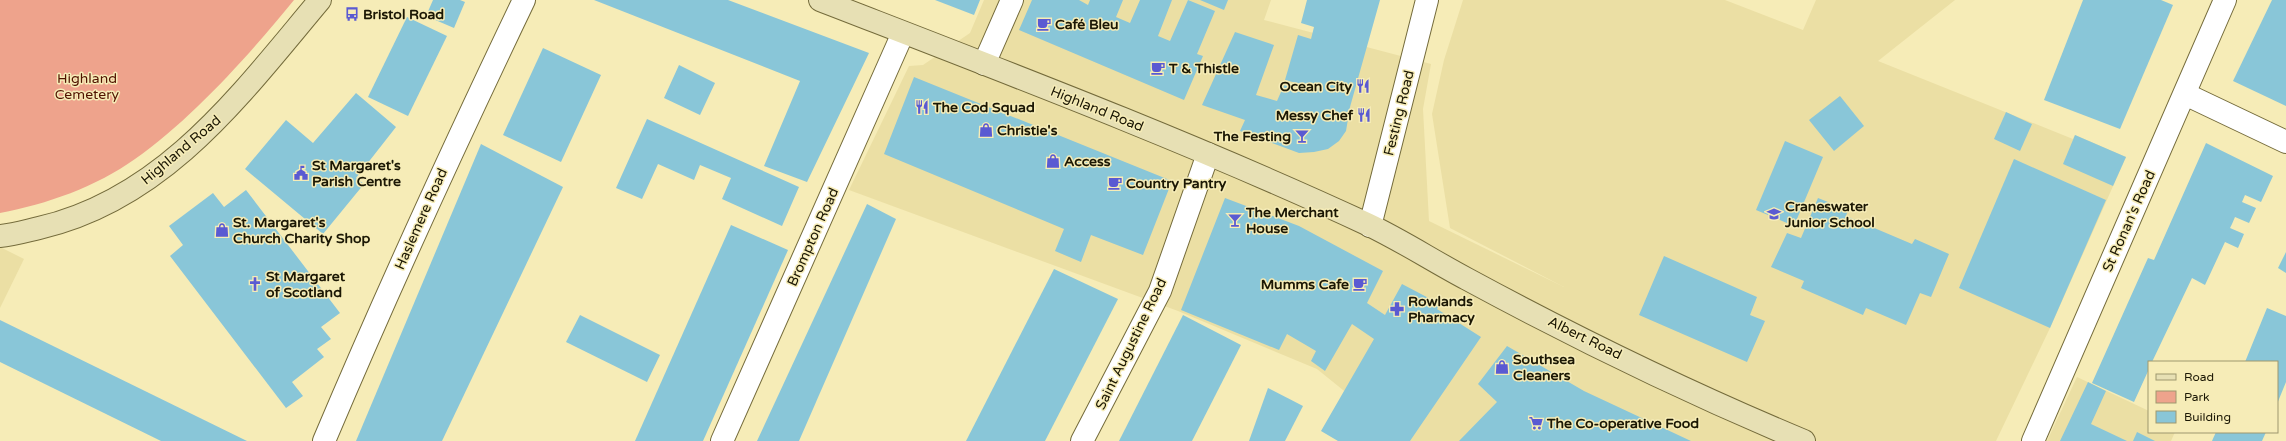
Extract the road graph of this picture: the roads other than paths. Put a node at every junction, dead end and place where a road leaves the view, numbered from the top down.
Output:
1 (320, 0) edge
2 (524, 0) edge
3 (820, 0) edge
4 (1012, 0) edge
5 (1427, 0) edge
6 (2225, 0) edge
7 (903, 32) junction
8 (984, 64) junction
9 (2185, 94) junction
10 (2286, 142) edge
11 (1208, 154) junction
12 (1370, 226) junction
13 (0, 236) edge
14 (324, 441) edge
15 (722, 441) edge
16 (1082, 441) edge
17 (1804, 441) edge
18 (2033, 441) edge

1 - 13 main road, Highland Road
2 - 14 street, Haslemere Road
3 - 7 main road, Highland Road
4 - 8 street
5 - 12 street, Festing Road
6 - 9 street, St Ronan's Road
7 - 8 main road, Highland Road
7 - 15 street, Brompton Road
8 - 11 main road, Highland Road
9 - 10 street
9 - 18 street, St Ronan's Road
11 - 12 main road, Highland Road
11 - 16 street, Saint Augustine Road
12 - 17 main road, Albert Road

